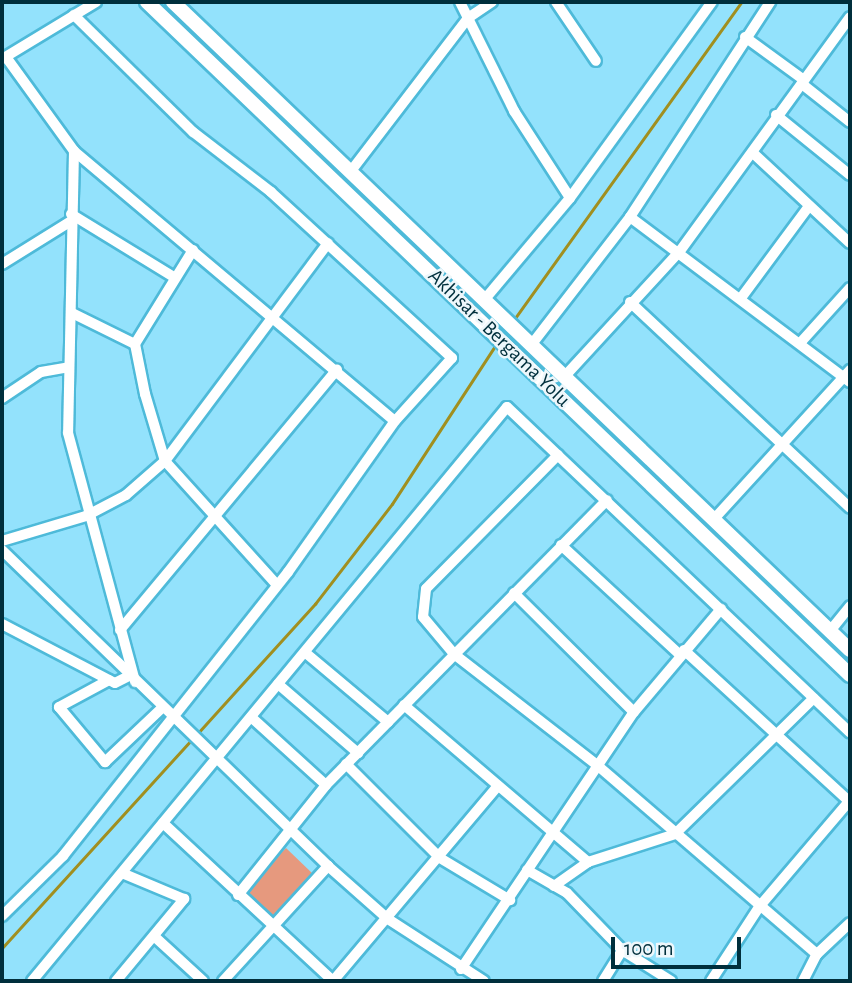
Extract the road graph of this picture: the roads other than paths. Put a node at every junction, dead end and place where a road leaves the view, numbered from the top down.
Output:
1 (96, 2) edge
2 (146, 2) edge
3 (173, 2) edge
4 (460, 2) edge
5 (492, 2) edge
6 (556, 2) edge
7 (712, 2) edge
8 (770, 2) edge
9 (74, 15) junction
10 (850, 17) edge
11 (468, 18) junction
12 (745, 37) junction
13 (4, 58) edge
14 (596, 61) dead end
15 (803, 82) junction
16 (776, 115) junction
17 (850, 122) edge
18 (74, 151) junction
19 (753, 153) junction
20 (848, 168) edge
21 (351, 171) junction
22 (570, 198) junction
23 (809, 206) junction
24 (630, 217) junction
25 (71, 218) junction
26 (328, 243) junction
27 (850, 243) edge
28 (193, 250) junction
29 (680, 251) junction
30 (2, 263) edge
31 (174, 277) junction
32 (850, 288) edge
33 (741, 298) junction
34 (630, 302) junction
35 (490, 304) junction
36 (72, 313) junction
37 (272, 320) junction
38 (801, 342) junction
39 (135, 344) junction
40 (532, 344) junction
41 (68, 367) junction
42 (337, 370) junction
43 (565, 376) junction
44 (848, 376) edge
45 (2, 398) edge
46 (395, 421) junction
47 (783, 445) junction
48 (558, 455) junction
49 (165, 461) junction
50 (607, 500) junction
51 (850, 508) edge
52 (86, 516) junction
53 (714, 519) junction
54 (214, 522) junction
55 (2, 541) edge
56 (561, 545) junction
57 (2, 550) edge
58 (277, 585) junction
59 (514, 593) junction
60 (850, 607) edge
61 (721, 609) junction
62 (2, 624) edge
63 (120, 629) junction
64 (830, 631) junction
65 (850, 650) edge
66 (682, 652) junction
67 (307, 654) junction
68 (454, 654) junction
69 (850, 675) edge
70 (132, 679) junction
71 (109, 680) junction
72 (278, 684) junction
73 (814, 698) junction
74 (404, 705) junction
75 (162, 708) junction
76 (634, 712) junction
77 (251, 717) junction
78 (173, 719) junction
79 (388, 722) junction
80 (850, 733) edge
81 (778, 736) junction
82 (358, 753) junction
83 (217, 759) junction
84 (346, 764) junction
85 (597, 765) junction
86 (326, 785) junction
87 (498, 786) junction
88 (850, 801) edge
89 (163, 823) junction
90 (292, 831) junction
91 (550, 831) junction
92 (675, 834) junction
93 (440, 858) junction
94 (588, 862) junction
95 (328, 866) junction
96 (527, 870) junction
97 (122, 873) junction
98 (554, 886) junction
99 (238, 895) junction
100 (510, 900) junction
101 (759, 907) junction
102 (2, 916) edge
103 (388, 919) junction
104 (850, 923) edge
105 (270, 926) junction
106 (155, 937) junction
107 (622, 950) junction
108 (817, 954) junction
109 (464, 974) edge
110 (32, 981) edge
111 (116, 981) edge
112 (203, 981) edge
113 (223, 981) edge
114 (333, 981) edge
115 (484, 981) edge
116 (603, 981) edge
117 (671, 981) edge
118 (711, 981) edge
119 (803, 981) edge

1 - 9 street
2 - 69 main road, Akhisar - Bergama Yolu
3 - 21 main road, Akhisar - Bergama Yolu
4 - 11 street
5 - 11 street
6 - 14 street
7 - 22 street
8 - 12 street
9 - 13 street
9 - 26 street
10 - 15 street
11 - 21 street
11 - 22 street
12 - 15 street
12 - 24 street
13 - 18 street
15 - 16 street
15 - 17 street
16 - 19 street
16 - 20 street
18 - 25 street
18 - 28 street
19 - 23 street
19 - 29 street
21 - 35 main road, Akhisar - Bergama Yolu
22 - 35 street
23 - 27 street
23 - 33 street
24 - 29 street
24 - 40 street
25 - 30 street
25 - 31 street
25 - 36 street
26 - 37 street
26 - 46 street
28 - 31 street
28 - 37 street
29 - 33 street
29 - 34 street
31 - 39 street
32 - 38 street
33 - 38 street
34 - 43 street
34 - 47 street
35 - 40 main road, Akhisar - Bergama Yolu
36 - 39 street
36 - 41 street
37 - 42 street
37 - 49 street
38 - 44 street
39 - 49 street
40 - 43 main road, Akhisar - Bergama Yolu
41 - 45 street
41 - 52 street
42 - 46 street
42 - 54 street
43 - 53 main road, Akhisar - Bergama Yolu
44 - 47 street
46 - 58 street
47 - 51 street
47 - 53 street
48 - 50 street
48 - 67 street
48 - 68 street
49 - 52 street
49 - 54 street
50 - 56 street
50 - 61 street
52 - 55 street
52 - 63 street
53 - 64 main road, Akhisar - Bergama Yolu
54 - 58 street
54 - 63 street
56 - 59 street
56 - 66 street
57 - 70 street
58 - 78 street
59 - 68 street
59 - 76 street
60 - 64 street
61 - 66 street
61 - 73 street
62 - 71 street
63 - 70 street
64 - 65 main road, Akhisar - Bergama Yolu
66 - 76 street
66 - 81 street
67 - 72 street
67 - 79 street
68 - 74 street
68 - 85 street
70 - 71 street
70 - 75 street
71 - 75 street
72 - 77 street
72 - 82 street
73 - 80 street
73 - 81 street
74 - 79 street
74 - 87 street
75 - 78 street
76 - 85 street
77 - 83 street
77 - 86 street
78 - 83 street
78 - 102 street
79 - 82 street
81 - 88 street
81 - 92 street
82 - 84 street
83 - 89 street
83 - 90 street
84 - 86 street
84 - 93 street
85 - 91 street
85 - 92 street
86 - 90 street
87 - 91 street
87 - 93 street
88 - 101 street
89 - 97 street
89 - 99 street
90 - 95 street
90 - 99 street
91 - 94 street
91 - 96 street
92 - 94 street
92 - 101 street
93 - 100 street
93 - 103 street
94 - 98 street
95 - 103 street
95 - 105 street
96 - 98 street
96 - 100 street
97 - 106 street
97 - 110 street
98 - 107 street
99 - 105 street
100 - 109 street
101 - 108 street
101 - 118 street
103 - 109 street
103 - 114 street
104 - 108 street
105 - 113 street
105 - 114 street
106 - 111 street
106 - 112 street
107 - 116 street
107 - 117 street
108 - 119 street
109 - 115 street

